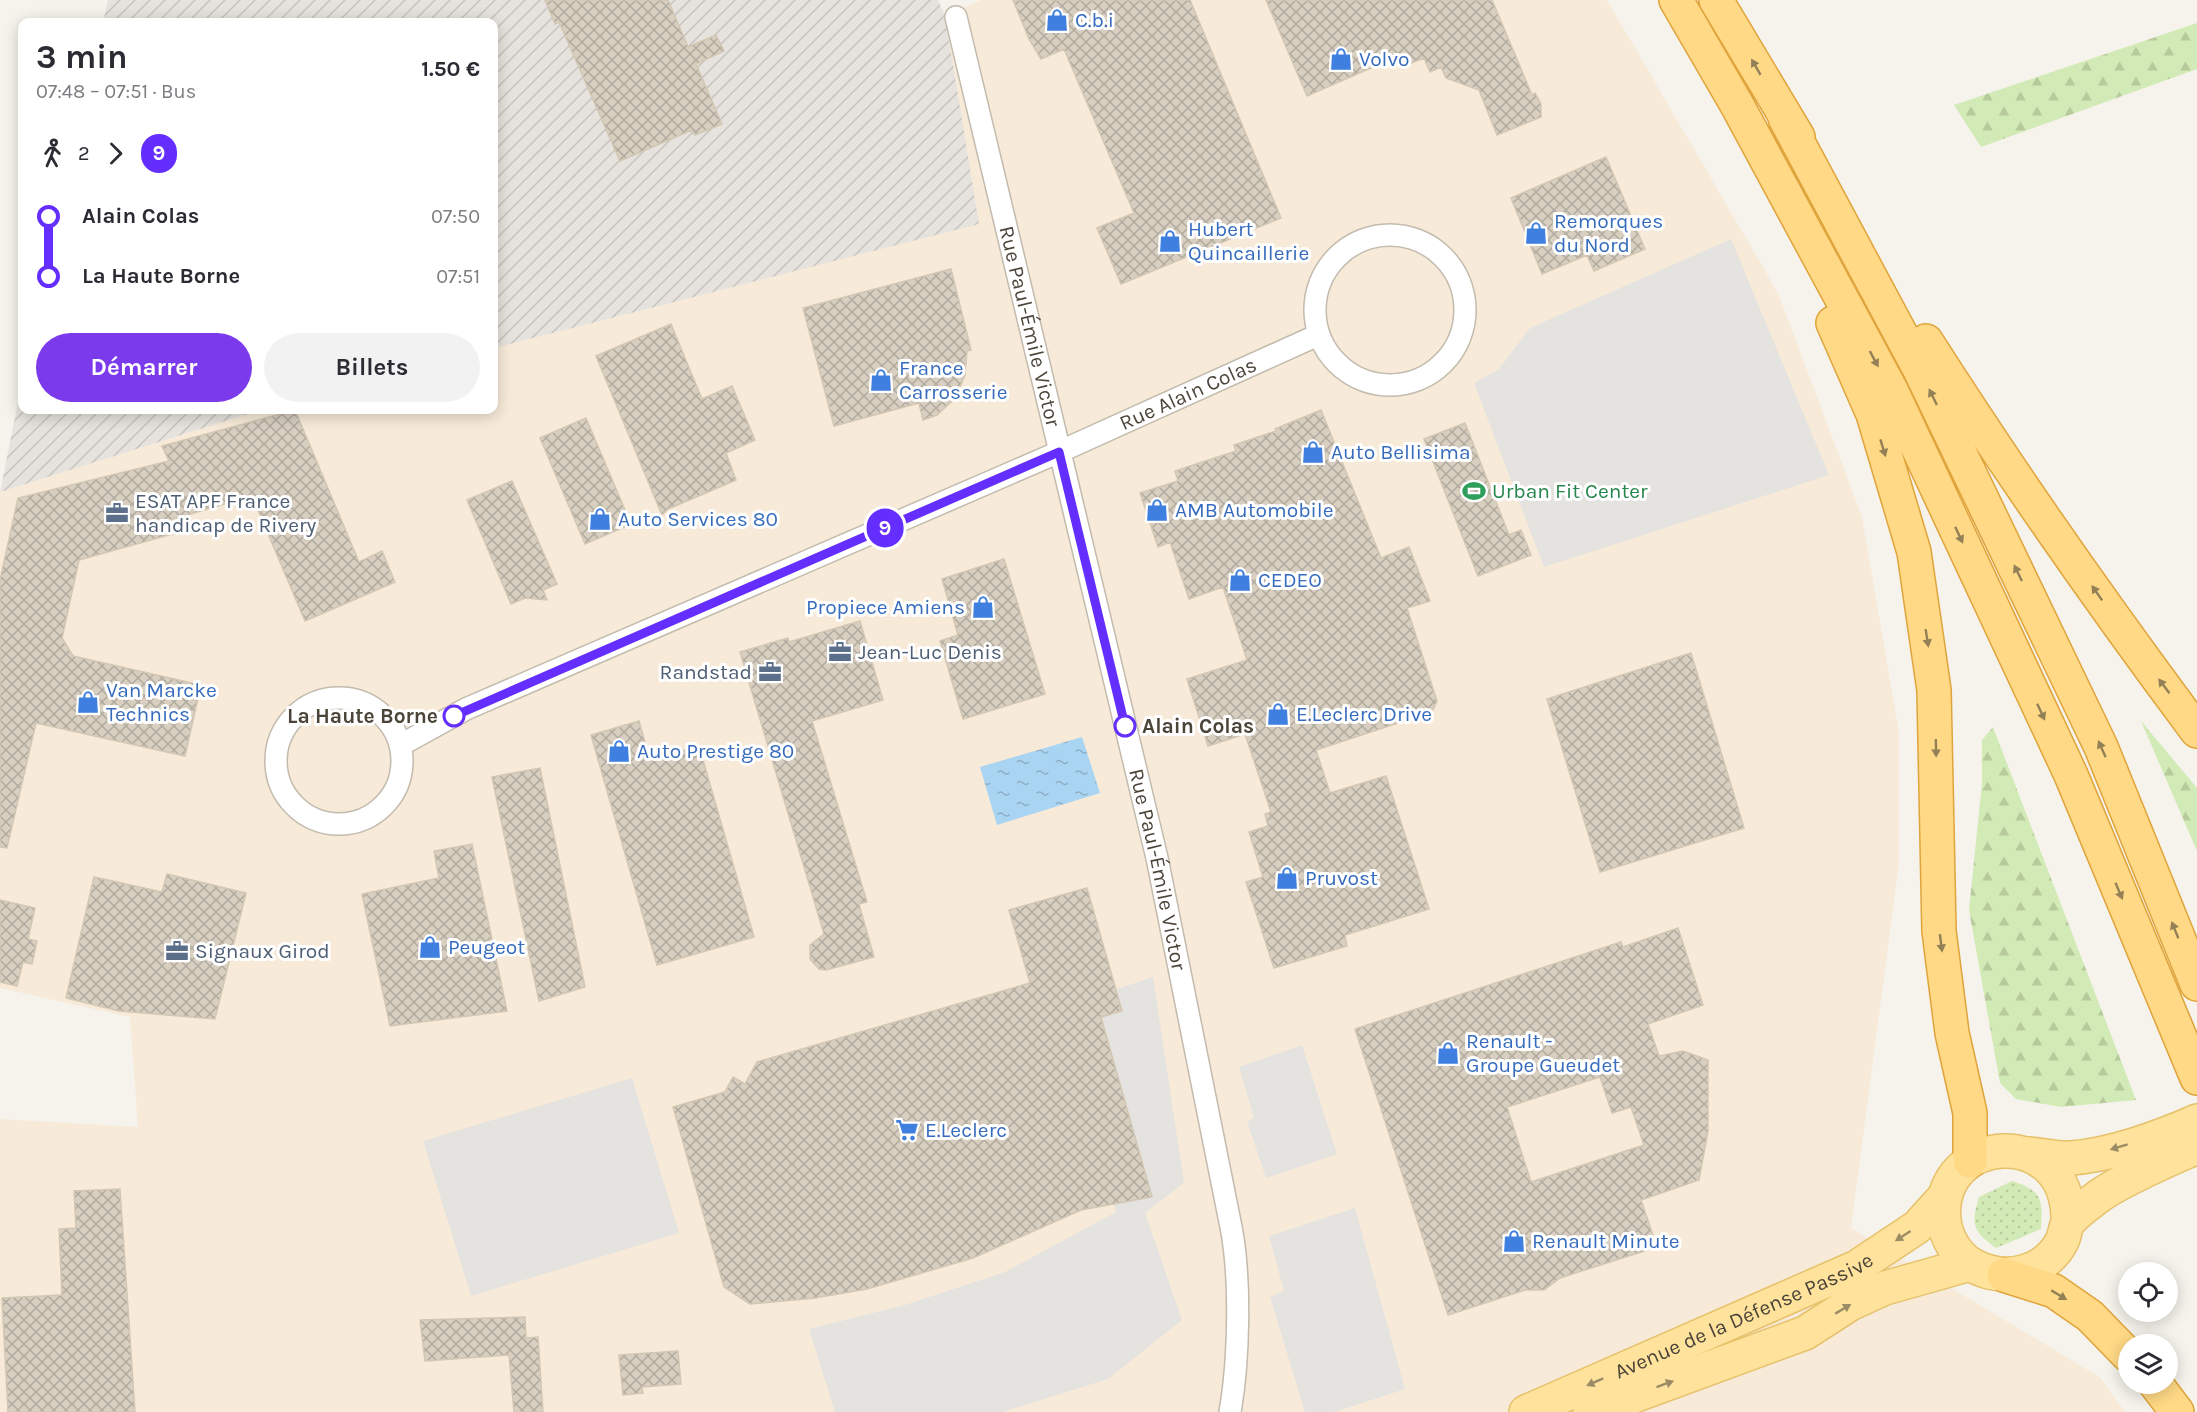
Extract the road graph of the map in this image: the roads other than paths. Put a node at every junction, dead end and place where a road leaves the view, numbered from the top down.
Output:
1 (1677, 0) edge
2 (1716, 0) edge
3 (956, 17) dead end
4 (1737, 105) junction
5 (1785, 118) junction
6 (1318, 335) junction
7 (1059, 452) junction
8 (2197, 731) edge
9 (401, 745) junction
10 (2197, 984) edge
11 (2197, 1078) edge
12 (2188, 1138) edge
13 (2029, 1154) junction
14 (1970, 1161) junction
15 (1945, 1196) junction
16 (2068, 1223) junction
17 (1970, 1264) junction
18 (2004, 1275) junction
19 (2118, 1345) edge
20 (2163, 1394) edge
21 (1230, 1412) edge
22 (1526, 1412) edge
23 (1590, 1412) edge
24 (2176, 1412) edge

1 - 4 highway
5 -> 2 highway
3 - 7 street, Rue Paul-Émile Victor
4 -> 11 highway
4 -> 14 highway
8 -> 5 highway
10 -> 5 highway
6 - 6 street
6 - 7 street, Rue Alain Colas
7 - 9 street, Rue Alain Colas
7 - 21 street, Rue Paul-Émile Victor
9 - 9 street
12 -> 13 main road
12 - 16 main road
13 - 14 main road
13 - 16 main road
14 - 15 main road
15 - 17 main road
15 -> 22 main road, Avenue de la Défense Passive
16 - 18 main road
17 - 18 main road
23 -> 17 main road, Avenue de la Défense Passive
18 -> 19 highway
20 - 24 highway

